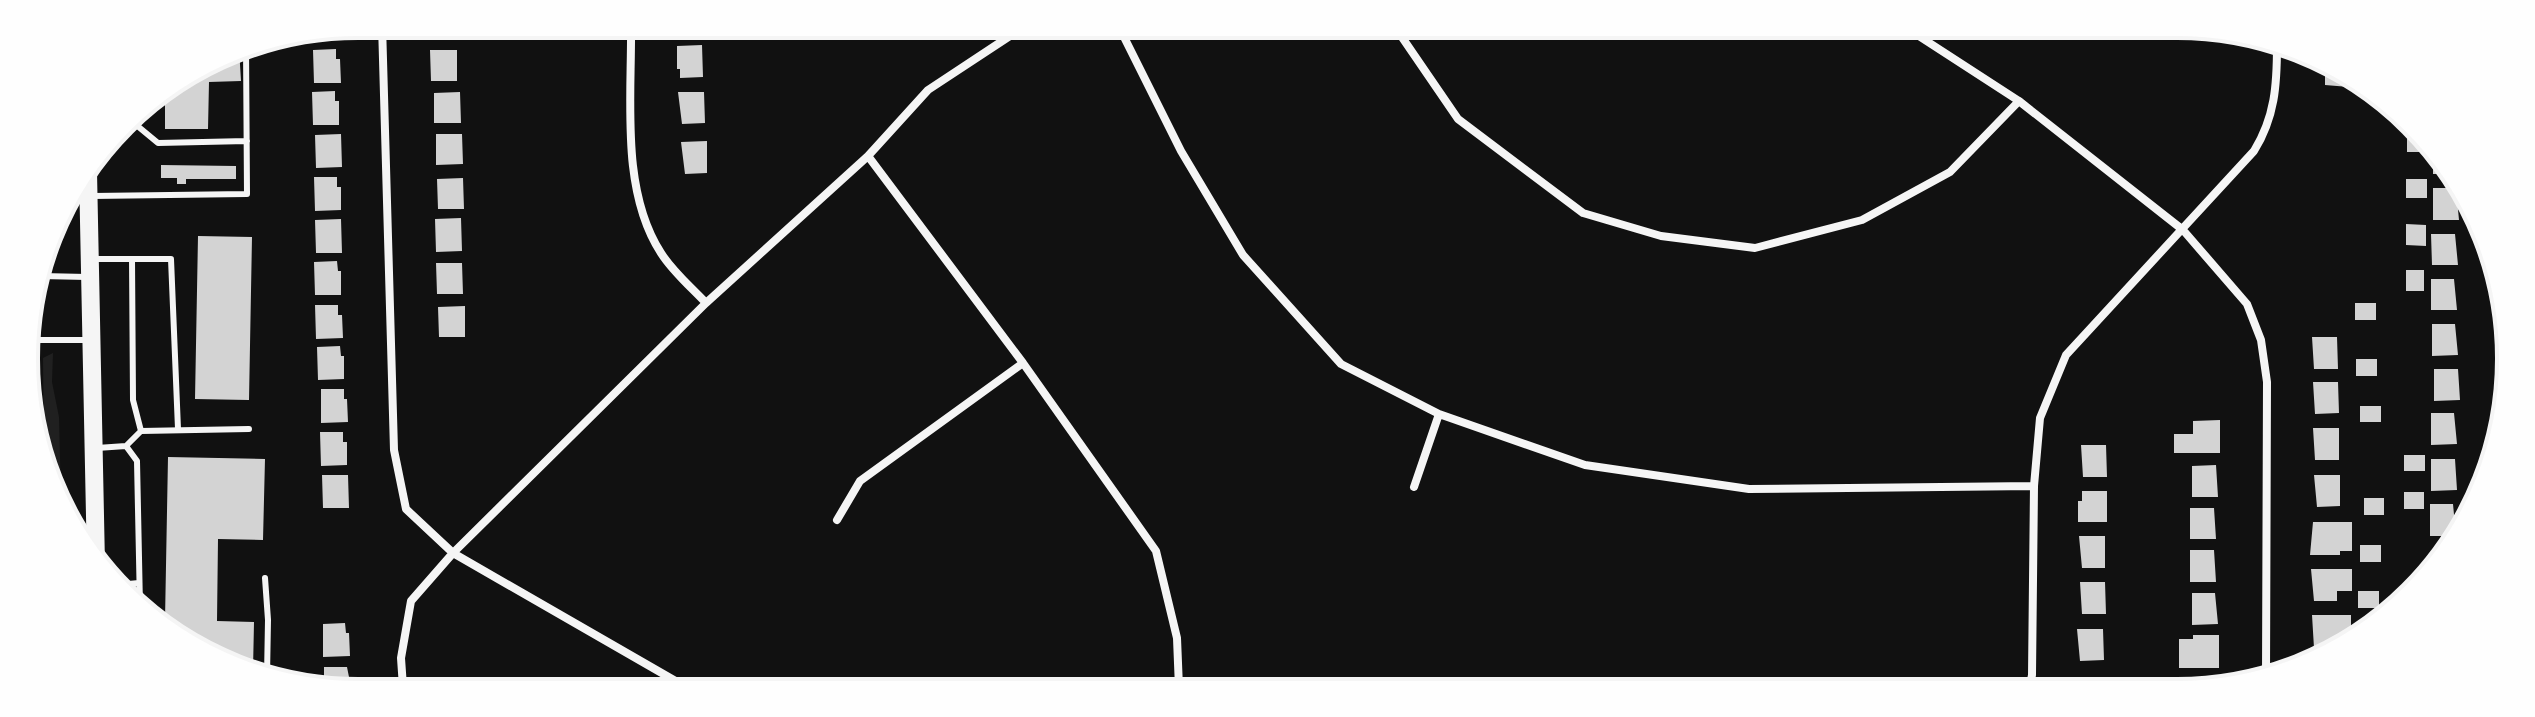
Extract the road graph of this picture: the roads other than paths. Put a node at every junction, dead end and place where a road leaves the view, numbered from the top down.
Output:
1 (382, 38) edge
2 (631, 38) edge
3 (1007, 38) edge
4 (1124, 38) edge
5 (1403, 38) edge
6 (1922, 38) edge
7 (2277, 54) edge
8 (246, 58) edge
9 (2019, 101) junction
10 (138, 126) edge
11 (247, 141) junction
12 (868, 156) junction
13 (89, 186) edge
14 (89, 197) junction
15 (2183, 230) junction
16 (132, 259) junction
17 (90, 268) junction
18 (49, 275) edge
19 (706, 303) junction
20 (39, 340) edge
21 (92, 340) junction
22 (1023, 363) junction
23 (1439, 414) junction
24 (178, 429) junction
25 (249, 429) dead end
26 (141, 431) junction
27 (126, 446) junction
28 (94, 448) junction
29 (2034, 486) junction
30 (1414, 487) dead end
31 (837, 520) dead end
32 (93, 539) edge
33 (453, 553) junction
34 (265, 578) dead end
35 (139, 583) junction
36 (131, 584) edge
37 (139, 592) edge
38 (267, 665) edge
39 (2266, 666) edge
40 (402, 679) edge
41 (672, 679) edge
42 (1179, 679) edge
43 (2031, 679) edge

1 - 33 street
2 - 19 street
3 - 12 street
4 - 23 street
5 - 9 street
6 - 9 street
7 - 15 street
8 - 11 lane
9 - 15 street
10 - 11 lane
11 - 14 lane
12 - 19 street
12 - 22 street
13 - 14 main road
14 - 17 main road
15 - 29 street
15 - 39 street
16 - 17 lane
16 - 24 lane
16 - 26 lane
17 - 18 lane
17 - 21 main road
19 - 33 street
20 - 21 lane
21 - 28 main road
22 - 31 street
22 - 42 street
23 - 29 street
23 - 30 street
24 - 25 lane
24 - 26 lane
26 - 27 lane
27 - 28 lane
27 - 35 lane
28 - 32 main road
29 - 43 street
33 - 40 street
33 - 41 street
34 - 38 lane
35 - 36 lane
35 - 37 lane

